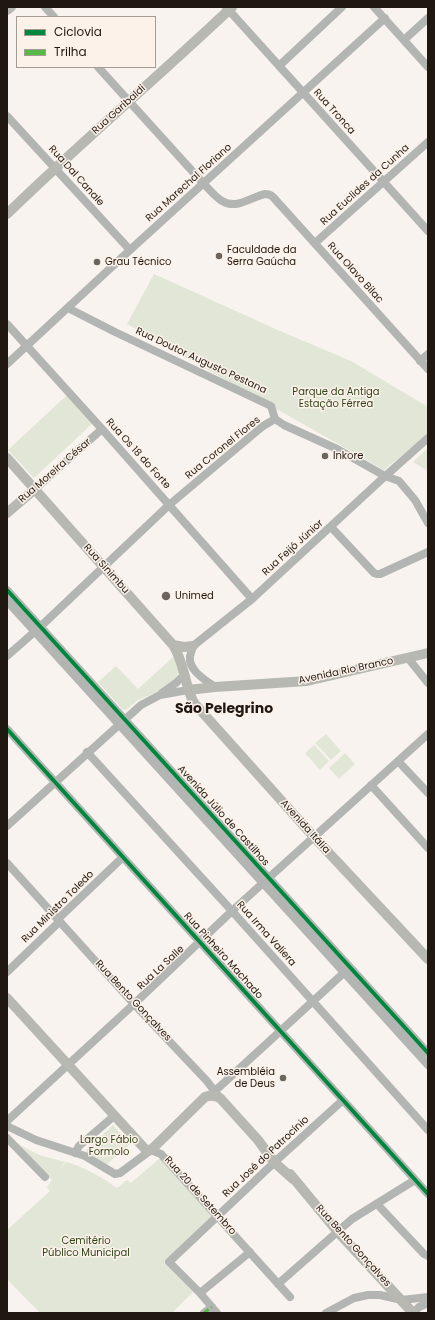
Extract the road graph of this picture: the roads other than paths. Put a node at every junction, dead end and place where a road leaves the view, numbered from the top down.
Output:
1 (11, 7) edge
2 (45, 7) edge
3 (342, 7) edge
4 (386, 7) edge
5 (229, 8) edge
6 (7, 10) edge
7 (380, 13) edge
8 (53, 16) edge
9 (428, 18) edge
10 (404, 40) junction
11 (427, 62) edge
12 (279, 66) junction
13 (99, 68) edge
14 (303, 92) junction
15 (130, 102) junction
16 (7, 116) edge
17 (428, 142) edge
18 (55, 168) junction
19 (384, 181) junction
20 (203, 183) junction
21 (7, 214) edge
22 (428, 231) edge
23 (315, 243) junction
24 (130, 250) junction
25 (68, 308) junction
26 (7, 324) edge
27 (27, 346) junction
28 (428, 354) edge
29 (420, 361) junction
30 (7, 364) edge
31 (428, 369) edge
32 (275, 419) junction
33 (102, 429) junction
34 (428, 438) edge
35 (7, 458) edge
36 (385, 476) junction
37 (35, 489) junction
38 (169, 505) junction
39 (7, 513) edge
40 (428, 523) edge
41 (331, 527) junction
42 (428, 552) edge
43 (104, 567) junction
44 (7, 590) edge
45 (252, 599) junction
46 (7, 601) edge
47 (37, 629) junction
48 (173, 645) junction
49 (193, 646) junction
50 (428, 653) edge
51 (7, 656) edge
52 (408, 658) junction
53 (185, 674) junction
54 (428, 683) edge
55 (215, 686) junction
56 (204, 688) junction
57 (188, 690) junction
58 (160, 695) junction
59 (200, 710) junction
60 (121, 721) junction
61 (7, 728) edge
62 (428, 734) edge
63 (87, 752) junction
64 (398, 761) junction
65 (55, 782) junction
66 (372, 785) junction
67 (428, 793) edge
68 (7, 826) edge
69 (314, 837) junction
70 (428, 848) edge
71 (123, 857) junction
72 (7, 863) edge
73 (266, 881) junction
74 (232, 911) junction
75 (59, 920) junction
76 (200, 942) junction
77 (428, 959) edge
78 (347, 970) junction
79 (7, 972) edge
80 (7, 998) edge
81 (313, 1002) junction
82 (134, 1004) junction
83 (281, 1031) junction
84 (426, 1054) edge
85 (68, 1065) junction
86 (428, 1065) edge
87 (206, 1080) junction
88 (217, 1094) junction
89 (205, 1097) junction
90 (343, 1100) junction
91 (114, 1116) junction
92 (7, 1121) edge
93 (7, 1126) edge
94 (428, 1130) edge
95 (7, 1138) edge
96 (151, 1150) junction
97 (75, 1153) junction
98 (276, 1160) junction
99 (45, 1177) dead end
100 (415, 1180) junction
101 (428, 1194) edge
102 (377, 1204) junction
103 (217, 1216) junction
104 (338, 1232) junction
105 (250, 1252) junction
106 (427, 1256) edge
107 (278, 1284) junction
108 (200, 1294) junction
109 (290, 1297) dead end
110 (428, 1297) edge
111 (402, 1300) junction
112 (428, 1303) edge
113 (215, 1310) edge
114 (204, 1313) edge
115 (326, 1313) edge
116 (413, 1313) edge

1 - 6 main road
2 - 8 street
3 - 12 street
4 - 7 street, Rua Marechal Floriano
5 - 12 street, Rua Tronca
5 - 15 main road, Rua Garibaldi
7 - 10 street
7 - 14 street, Rua Marechal Floriano
9 - 10 street
10 - 11 street
12 - 14 street, Rua Tronca
13 - 15 street
14 - 19 street, Rua Tronca
14 - 20 street, Rua Marechal Floriano
15 - 18 main road, Rua Garibaldi
15 - 20 street
16 - 18 street, Rua Dal Canale
17 - 19 street, Rua Euclides da Cunha
18 - 21 main road, Rua Garibaldi
18 - 24 street, Rua Dal Canale
19 - 22 street, Rua Tronca
19 - 23 street, Rua Euclides da Cunha
20 - 23 street, Rua Olavo Bilac
20 - 24 street, Rua Marechal Floriano
23 - 29 street, Rua Olavo Bilac
24 - 25 street, Rua Marechal Floriano
25 - 27 street, Rua Marechal Floriano
25 - 32 street, Rua Doutor Augusto Pestana
26 - 27 street, Rua Os 18 do Forte
27 - 30 street, Rua Marechal Floriano
27 - 33 street, Rua Os 18 do Forte
28 - 29 street
29 - 31 street, Rua Olavo Bilac
32 - 36 street, Rua Doutor Augusto Pestana
32 - 38 street, Rua Coronel Flores
33 - 37 street, Rua Moreira César
33 - 38 street, Rua Os 18 do Forte
34 - 36 street, Rua Feijó Júnior
35 - 37 main road, Rua Sinimbu
36 - 40 street, Rua Doutor Augusto Pestana
36 - 41 street, Rua Feijó Júnior
37 - 39 main road, Rua Moreira César
37 - 43 main road, Rua Sinimbu
38 - 43 street, Rua Coronel Flores
38 - 45 street, Rua Os 18 do Forte
41 - 42 street
41 - 45 street, Rua Feijó Júnior
43 - 47 street, Rua Coronel Flores
43 - 48 main road, Rua Sinimbu
44 - 47 street, Avenida Júlio de Castilhos
45 - 49 street, Rua Feijó Júnior
46 - 47 street, Avenida Júlio de Castilhos
47 - 51 street, Rua Coronel Flores
47 - 60 street, Avenida Júlio de Castilhos
48 - 49 main road
48 - 53 main road, Rua Sinimbu
49 - 55 street
50 - 52 main road, Avenida Rio Branco
52 - 54 street
52 - 55 main road, Avenida Rio Branco
53 - 57 main road, Rua Sinimbu
53 - 58 street
55 - 56 main road, Avenida Rio Branco
56 - 57 main road, Avenida Rio Branco
56 - 59 main road
57 - 58 street
57 - 59 main road, Avenida Itália
58 - 60 street
59 - 69 main road, Avenida Itália
60 - 63 street
60 - 73 street, Avenida Júlio de Castilhos
61 - 65 street, Rua Pinheiro Machado
62 - 64 street, Rua La Salle
63 - 65 street
63 - 74 street, Rua Irma Valiera
64 - 66 street, Rua La Salle
64 - 67 street
65 - 68 street
65 - 71 street, Rua Pinheiro Machado
66 - 69 street, Rua La Salle
66 - 70 street
69 - 73 street, Rua La Salle
69 - 77 main road, Avenida Itália
71 - 75 street, Rua Ministro Toledo
71 - 76 street, Rua Pinheiro Machado
72 - 75 street, Rua Bento Gonçalves
73 - 74 street, Rua La Salle
73 - 78 street, Avenida Júlio de Castilhos
74 - 76 street, Rua La Salle
74 - 81 street, Rua Irma Valiera
75 - 79 street, Rua Ministro Toledo
75 - 82 street, Rua Bento Gonçalves
76 - 82 street, Rua La Salle
76 - 83 street, Rua Pinheiro Machado
78 - 81 street
78 - 84 street, Avenida Júlio de Castilhos
80 - 85 main road, Rua 20 de Setembro
81 - 83 street
81 - 94 street, Rua Irma Valiera
82 - 85 street, Rua La Salle
82 - 87 street, Rua Bento Gonçalves
83 - 88 street
83 - 90 street, Rua Pinheiro Machado
84 - 86 street, Avenida Júlio de Castilhos
85 - 91 main road, Rua 20 de Setembro
85 - 92 street, Rua La Salle
87 - 88 street, Rua Bento Gonçalves
87 - 89 street
88 - 89 main road
88 - 98 main road, Rua Bento Gonçalves
89 - 96 main road
90 - 98 street, Rua José do Patrocínio
90 - 100 street, Rua Pinheiro Machado
91 - 96 main road, Rua 20 de Setembro
91 - 97 street
93 - 97 street
95 - 99 street
96 - 97 street
96 - 103 street, Rua 20 de Setembro
98 - 103 street, Rua José do Patrocínio
98 - 104 main road, Rua Bento Gonçalves
100 - 101 street, Rua Pinheiro Machado
100 - 102 street
102 - 104 street
102 - 106 street
103 - 105 street, Rua 20 de Setembro
103 - 108 street, Rua José do Patrocínio
104 - 107 street
104 - 111 main road, Rua Bento Gonçalves
105 - 107 street, Rua 20 de Setembro
105 - 108 street
107 - 109 street, Rua 20 de Setembro
108 - 113 street
110 - 111 street
111 - 115 street
111 - 116 main road, Rua Bento Gonçalves
112 - 116 street
113 - 114 street

